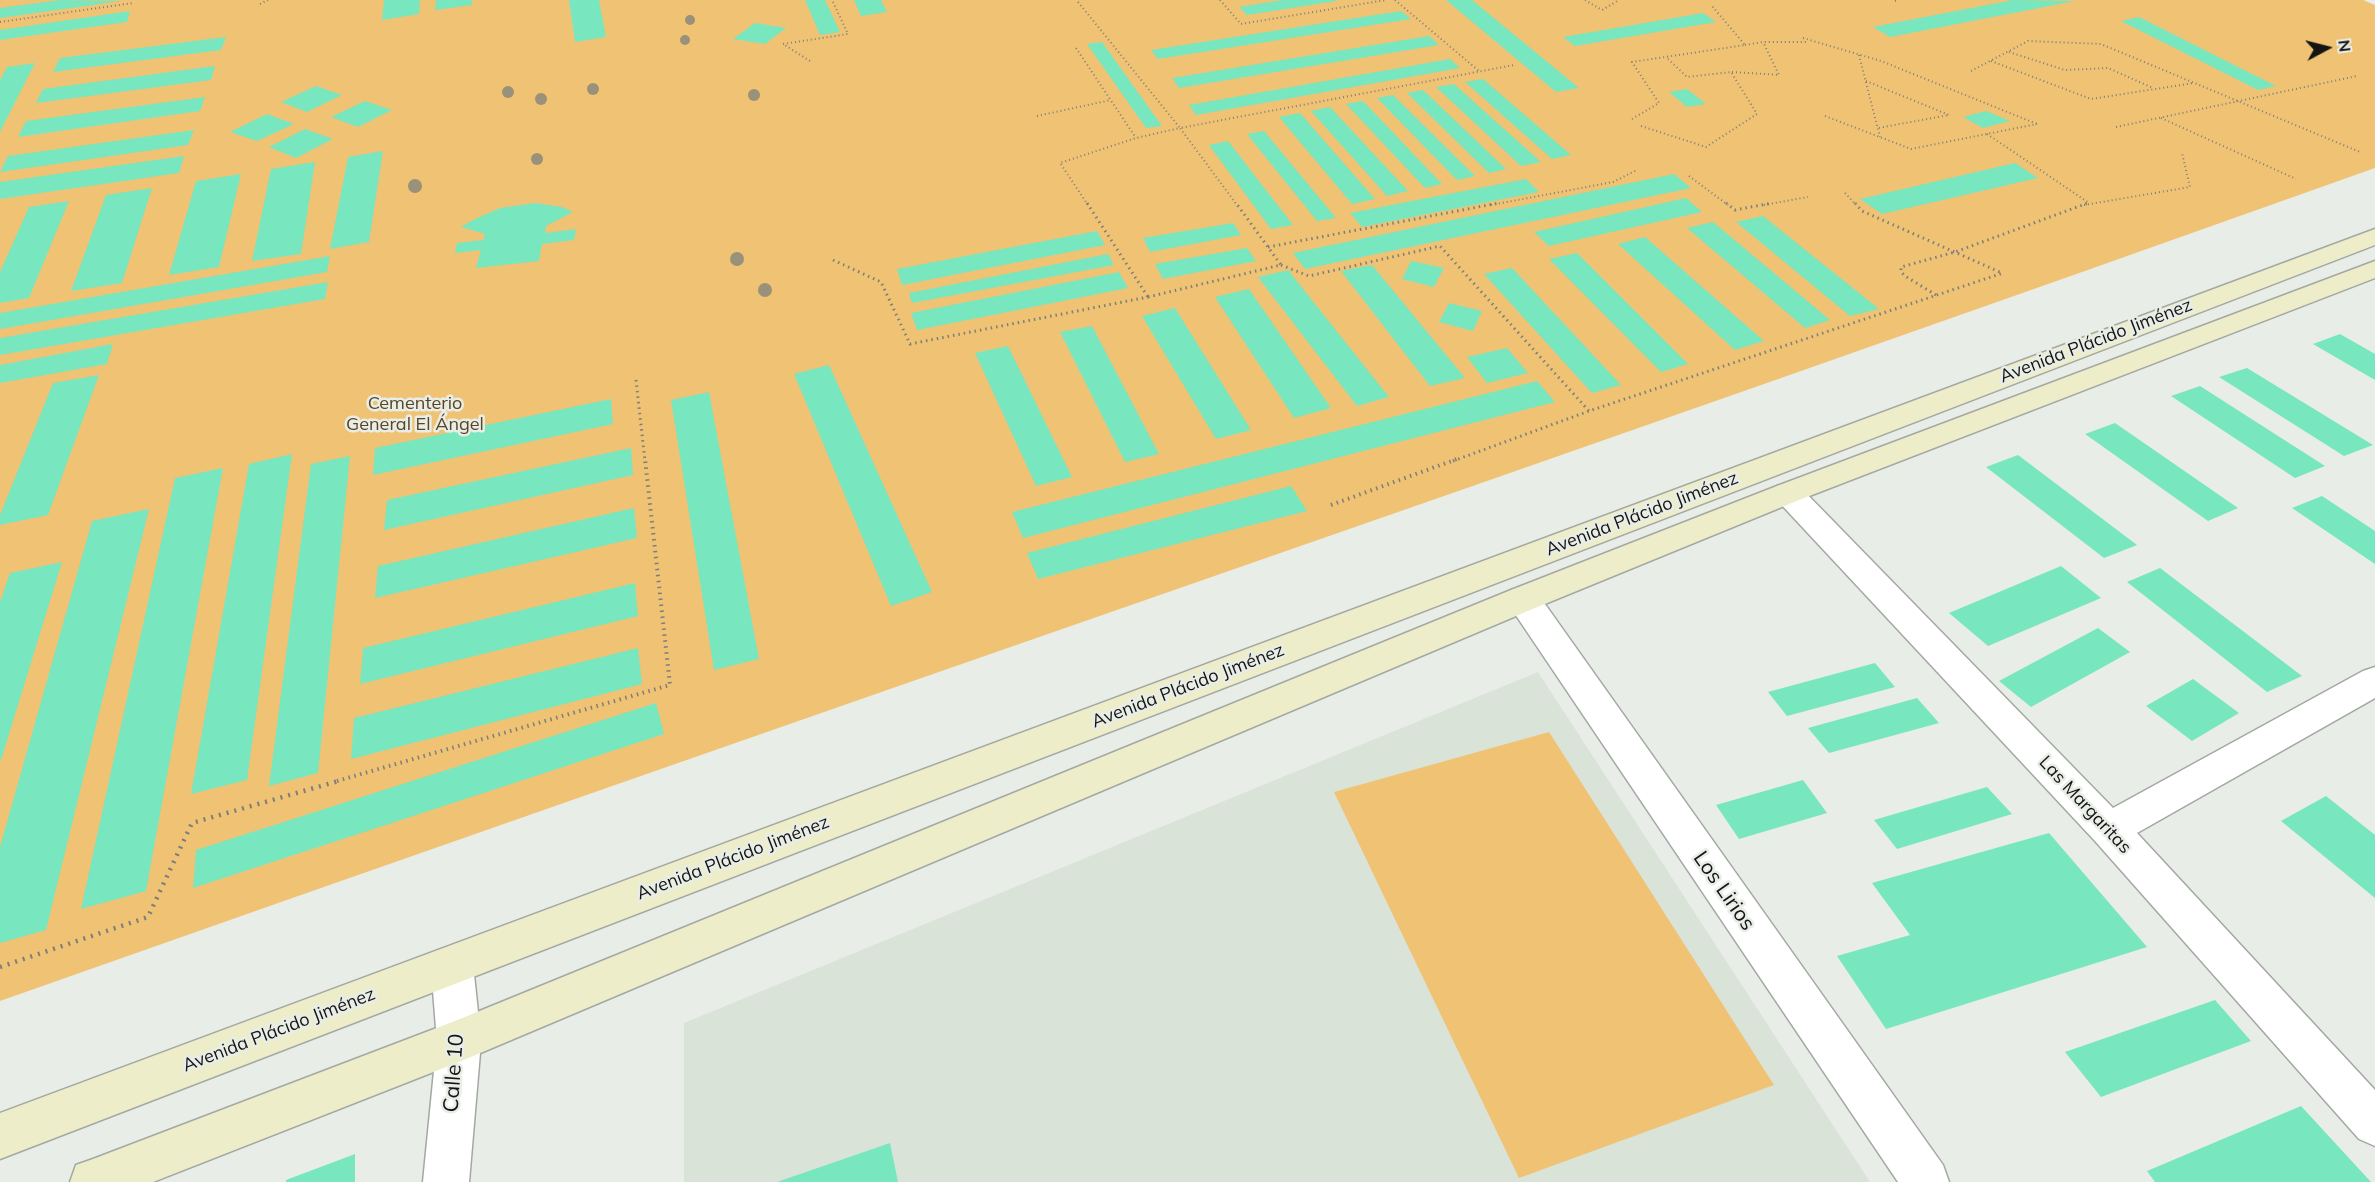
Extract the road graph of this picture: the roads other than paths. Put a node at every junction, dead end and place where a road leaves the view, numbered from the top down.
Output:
1 (2375, 236) edge
2 (2375, 269) edge
3 (1788, 493) junction
4 (1523, 599) junction
5 (2375, 681) edge
6 (2109, 829) junction
7 (452, 965) junction
8 (459, 1041) junction
9 (2375, 1123) edge
10 (0, 1136) edge
11 (93, 1182) edge
12 (446, 1182) edge
13 (1926, 1182) edge

1 - 7 street, Avenida Plácido Jiménez
2 - 3 street, Avenida Plácido Jiménez
3 - 4 street, Avenida Plácido Jiménez
3 - 6 street, Las Margaritas
4 - 8 street, Avenida Plácido Jiménez
4 - 13 street, Los Lirios
5 - 6 street
6 - 9 street, Las Margaritas
7 - 8 street, Calle 10
7 - 10 street, Avenida Plácido Jiménez
8 - 11 street, Avenida Plácido Jiménez
8 - 12 street, Calle 10

